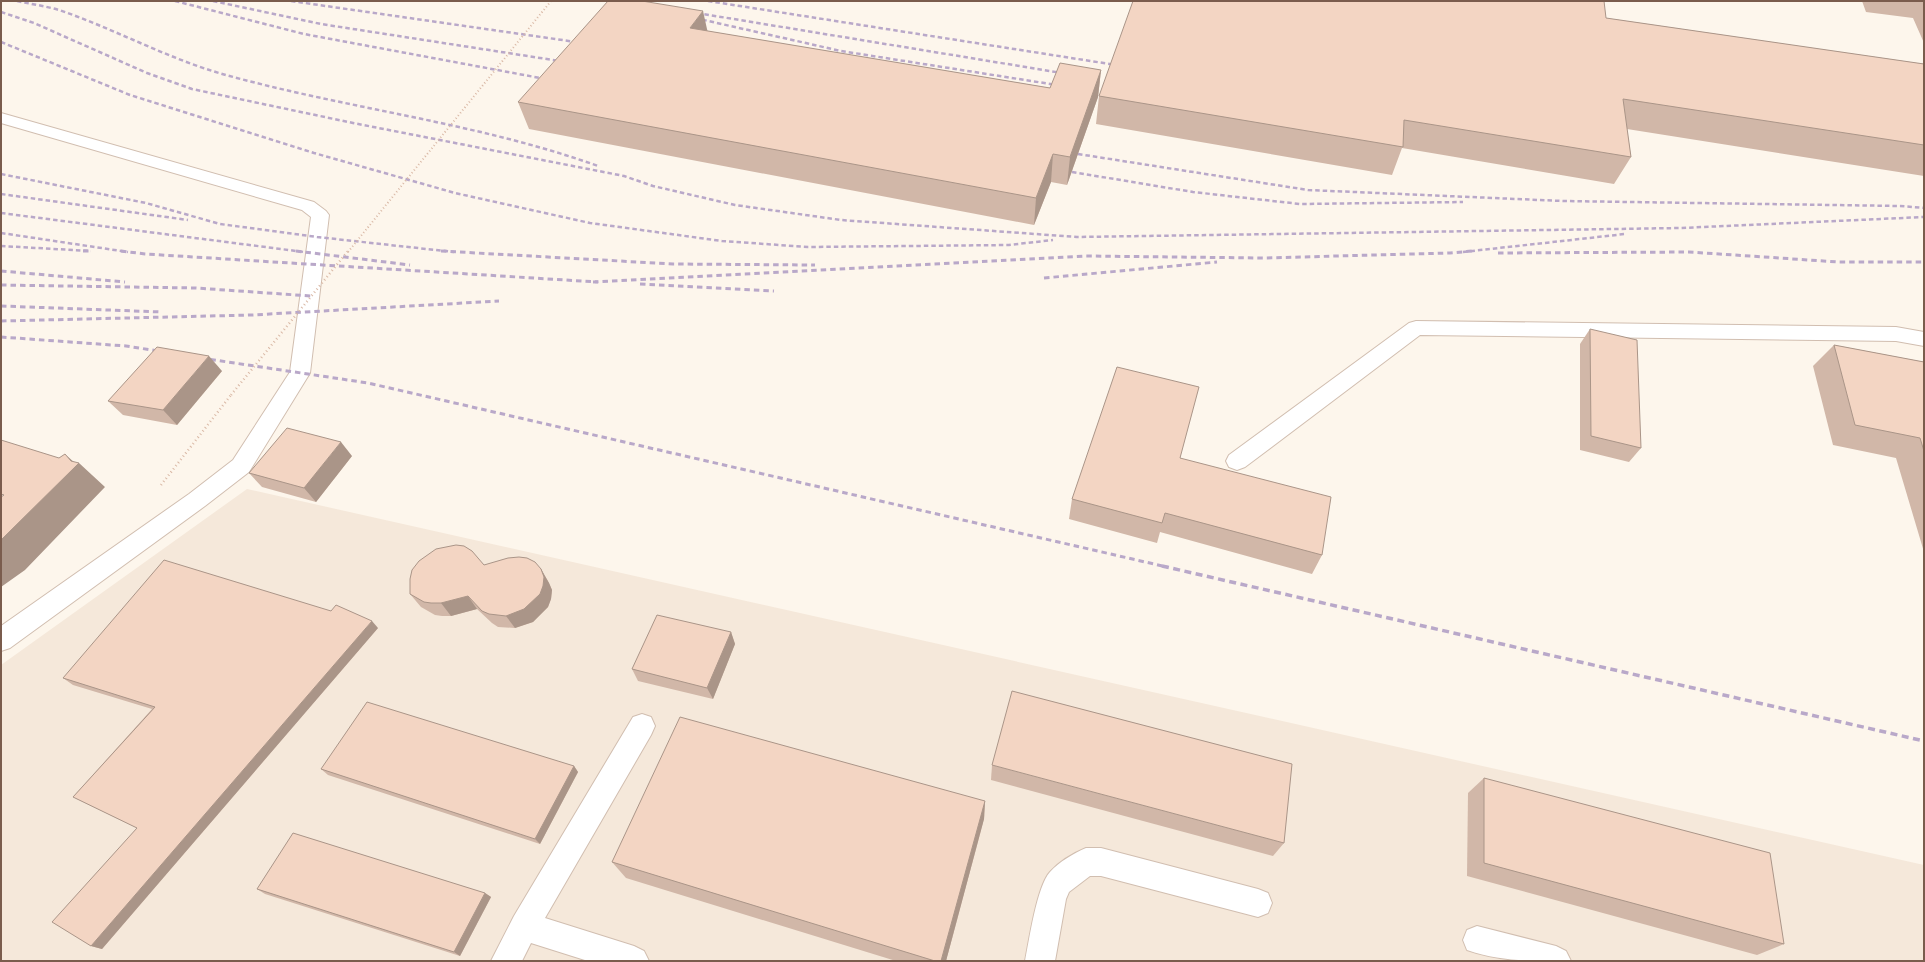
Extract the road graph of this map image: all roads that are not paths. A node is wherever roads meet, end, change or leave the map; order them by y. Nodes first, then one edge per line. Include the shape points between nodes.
1 (1, 118) edge
2 (1924, 339) edge
3 (1237, 461) dead end
4 (1, 640) edge
5 (642, 726) dead end
6 (1258, 903) dead end
7 (524, 926) junction
8 (1477, 940) dead end
9 (506, 961) edge
10 (634, 961) edge
11 (1040, 961) edge
12 (1556, 961) edge

1 - 4 street via 308,206 320,215 300,372 241,466
2 - 3 street via 1896,334 1416,328
5 - 7 street
6 - 11 street via 1101,862 1086,862 1060,882 1052,898
7 - 9 street
7 - 10 street
8 - 12 street

